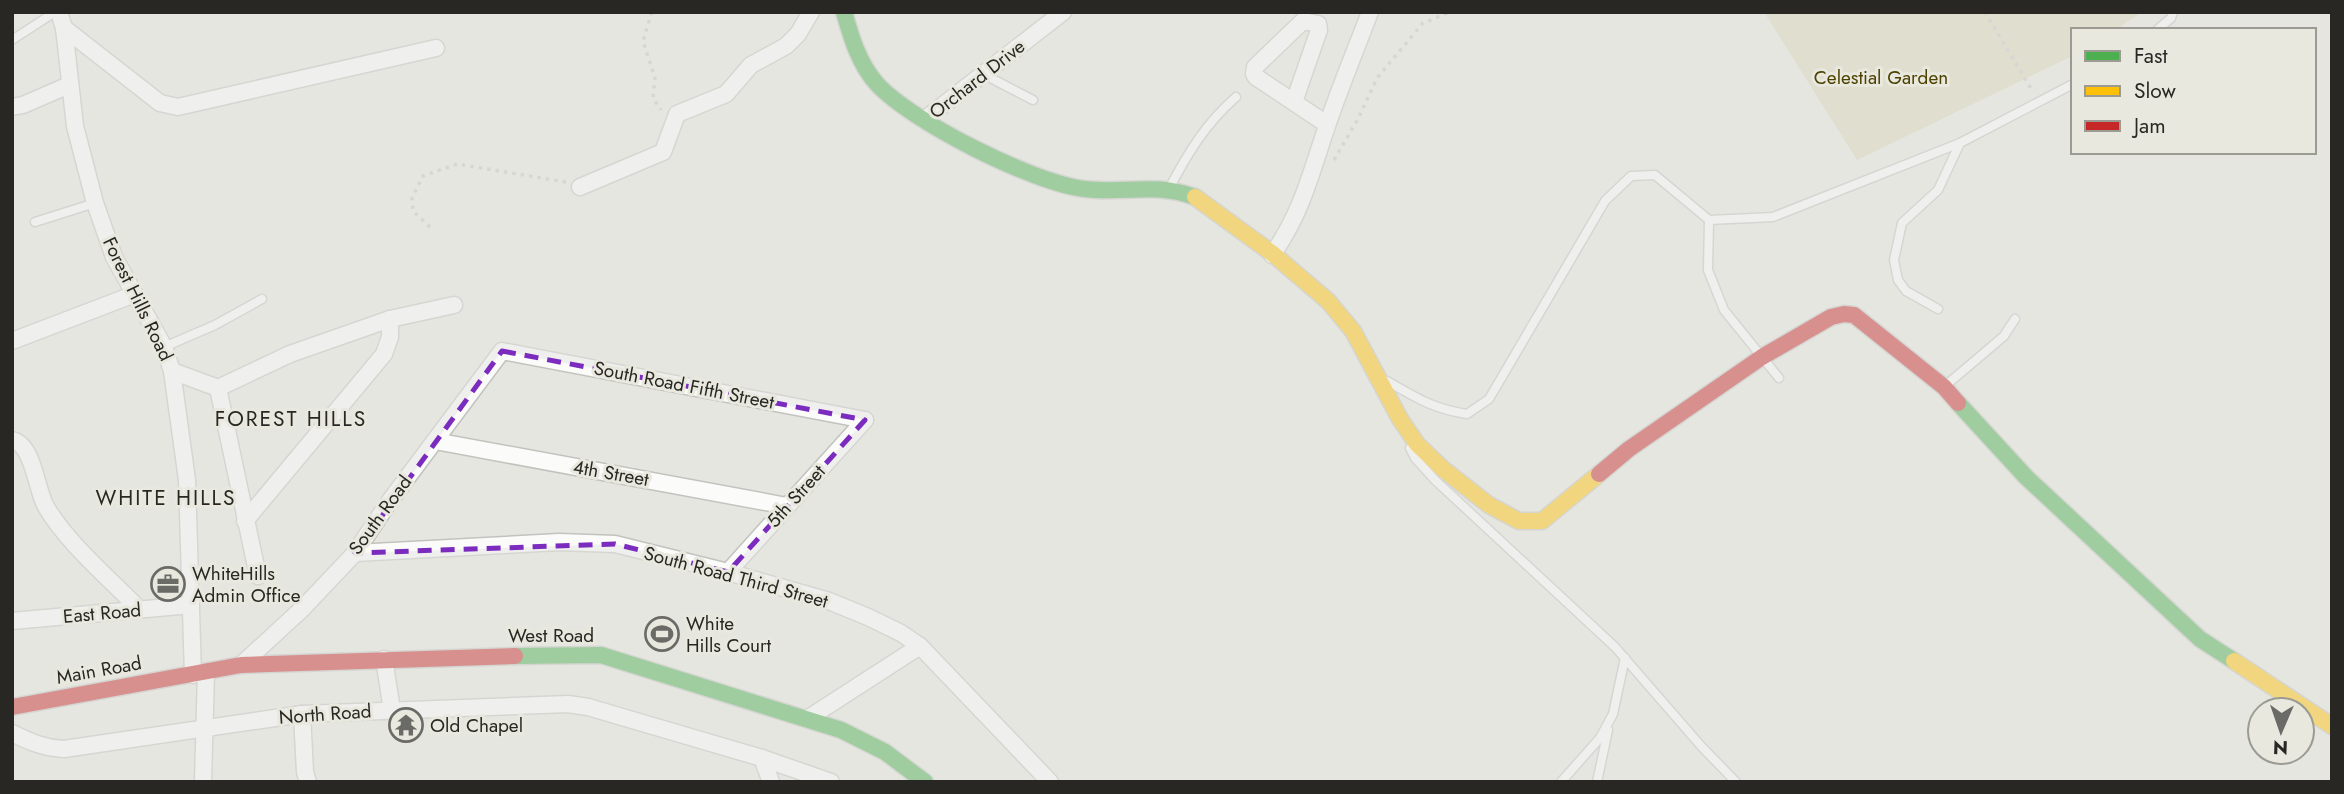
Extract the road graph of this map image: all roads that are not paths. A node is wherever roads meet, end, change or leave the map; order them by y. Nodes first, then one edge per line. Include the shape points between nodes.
1 (811, 12) edge
2 (844, 12) edge
3 (1063, 12) edge
4 (1370, 12) edge
5 (2173, 12) edge
6 (59, 17) edge
7 (2159, 28) edge
8 (12, 40) edge
9 (436, 48) dead end
10 (983, 74) junction
11 (69, 85) junction
12 (2071, 85) edge
13 (1236, 97) dead end
14 (1033, 100) dead end
15 (1294, 102) junction
16 (12, 107) edge
17 (924, 120) junction
18 (1327, 124) junction
19 (1959, 143) junction
20 (580, 187) road end
21 (1170, 189) junction
22 (95, 204) junction
23 (1709, 220) junction
24 (36, 222) dead end
25 (1272, 255) junction
26 (135, 294) junction
27 (262, 299) dead end
28 (454, 305) dead end
29 (1938, 309) dead end
30 (2015, 318) dead end
31 (390, 319) junction
32 (12, 341) edge
33 (164, 347) junction
34 (502, 351) joint
35 (1762, 357) junction
36 (172, 371) junction
37 (1376, 374) junction
38 (1779, 377) dead end
39 (1944, 387) junction
40 (219, 388) junction
41 (865, 420) joint
42 (1410, 435) junction
43 (435, 441) junction
44 (18, 443) edge
45 (787, 506) junction
46 (245, 521) junction
47 (355, 554) junction
48 (727, 572) junction
49 (258, 576) dead end
50 (191, 605) junction
51 (139, 610) junction
52 (12, 621) edge
53 (920, 646) junction
54 (1625, 658) junction
55 (384, 659) junction
56 (241, 665) junction
57 (199, 673) junction
58 (12, 707) edge
59 (392, 710) junction
60 (302, 714) junction
61 (1613, 714) junction
62 (807, 719) junction
63 (2332, 726) edge
64 (205, 728) junction
65 (12, 733) edge
66 (762, 758) junction
67 (203, 782) edge
68 (308, 782) edge
69 (771, 782) edge
70 (831, 782) edge
71 (925, 782) edge
72 (1051, 782) edge
73 (1561, 782) edge
74 (1597, 782) edge
75 (1736, 782) edge

1 - 20 street via 786,46 751,65 726,94 677,114 663,152
2 - 17 street via 861,60 878,86
3 - 10 street, Orchard Drive
4 - 18 street
5 - 7 lane
6 - 8 lane
6 - 9 street via 160,103 178,107
6 - 11 street, Forest Hills Road
10 - 14 lane
10 - 17 street, Orchard Drive
11 - 16 street
11 - 22 street, Forest Hills Road
12 - 19 lane
13 - 21 lane via 1215,115
15 - 15 street via 1254,70 1308,20 1318,24 1319,30
15 - 18 street
17 - 21 street via 1048,180 1083,189
18 - 25 street via 1298,211
19 - 23 lane via 1773,217
19 - 29 lane via 1938,190 1902,223 1894,260 1906,291
21 - 25 street via 1195,197
22 - 24 lane
22 - 26 street, Forest Hills Road via 114,257
23 - 35 lane via 1708,270 1724,310
23 - 37 lane via 1655,176 1630,176 1605,201 1489,399 1467,414 1427,404
25 - 37 street via 1343,319
26 - 32 street
26 - 33 street, Forest Hills Road
27 - 33 lane
28 - 31 street
30 - 39 lane via 2004,336
31 - 40 street via 290,354
31 - 46 street via 384,354
33 - 36 street, Forest Hills Road
34 - 41 street, South Road Fifth Street
34 - 43 street, South Road
35 - 38 lane
35 - 39 street via 1831,317 1854,315
35 - 42 street via 1629,449 1534,523 1518,521 1491,507 1446,472
36 - 40 street
36 - 50 street, Forest Hills Road via 187,480
37 - 42 street
39 - 63 street via 2026,477 2200,639
40 - 46 street
41 - 45 street, 5th Street
42 - 54 lane via 1415,458 1434,480
43 - 45 street, 4th Street
43 - 47 street, South Road
44 - 51 street via 58,525
45 - 48 street, 5th Street
46 - 49 street
47 - 48 street, South Road Third Street via 559,542 615,544
47 - 56 street, South Road
48 - 53 street, South Road Third Street via 829,601
50 - 51 street, East Road
50 - 57 street, Forest Hills Road
51 - 52 street, East Road
53 - 62 street
53 - 72 street, South Road Third Street
54 - 61 lane
54 - 75 lane
55 - 56 street, West Road
55 - 59 street
55 - 62 street, West Road via 601,655
56 - 57 street, West Road
57 - 58 street, Main Road
57 - 64 street, Forest Hills Road
59 - 60 street, North Road
59 - 66 street, North Road via 568,704
60 - 64 street, North Road
60 - 68 street
61 - 73 lane via 1600,738
61 - 74 lane
62 - 71 street, West Road via 876,745
64 - 65 street, North Road via 64,749 33,744
64 - 67 street, Forest Hills Road
66 - 69 street
66 - 70 street, North Road

